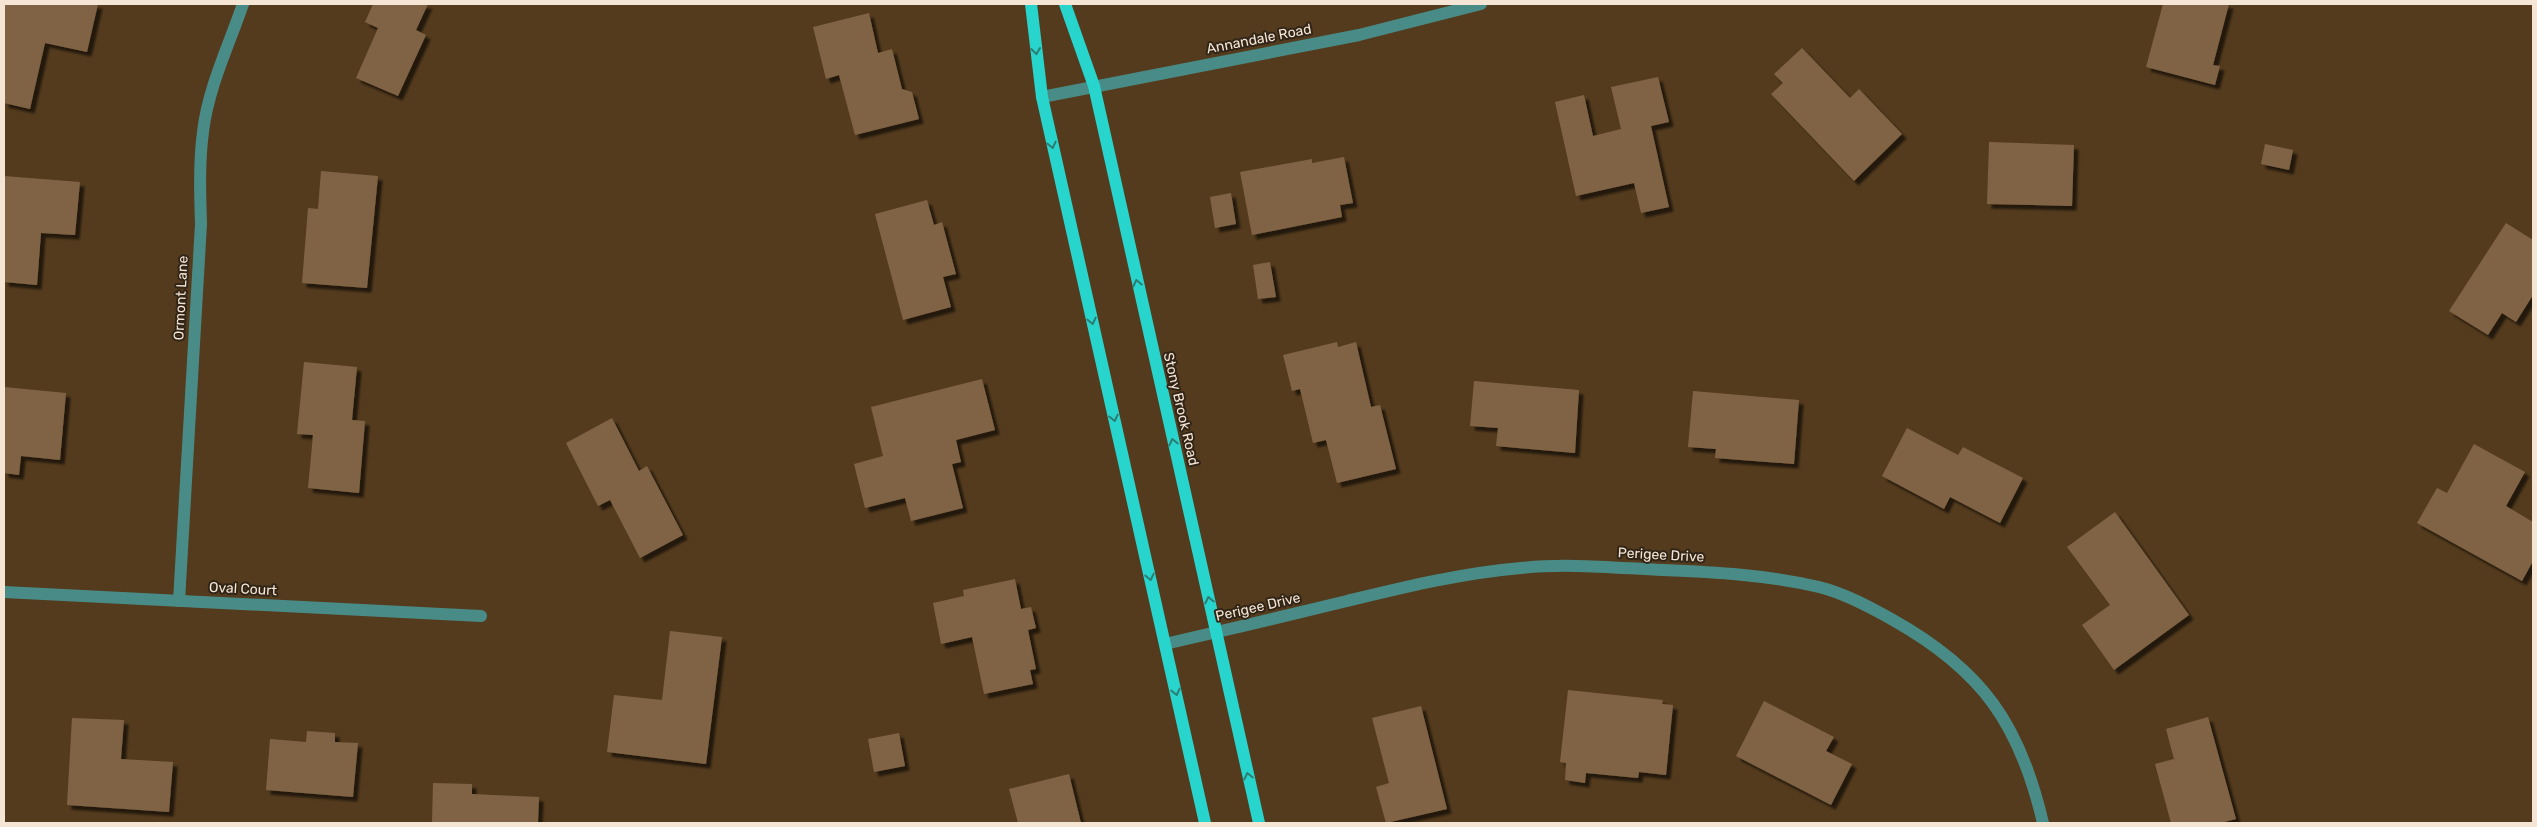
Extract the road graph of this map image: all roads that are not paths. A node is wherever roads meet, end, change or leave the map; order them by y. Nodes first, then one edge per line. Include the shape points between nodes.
1 (243, 4) edge
2 (1031, 4) edge
3 (1065, 4) edge
4 (1480, 4) edge
5 (1094, 86) junction
6 (1042, 97) junction
7 (4, 592) edge
8 (179, 601) junction
9 (481, 616) dead end
10 (1216, 632) junction
11 (1165, 644) junction
12 (1205, 823) edge
13 (1259, 823) edge
14 (2043, 823) edge

1 - 8 street, Ormont Lane via 203,130
2 -> 6 main road
3 - 5 main road, Stony Brook Road
4 - 5 street, Annandale Road via 1359,36
5 - 6 street, Annandale Road
10 -> 5 main road, Stony Brook Road
6 -> 11 main road
7 - 8 street, Oval Court
8 - 9 street, Oval Court
10 - 11 street, Perigee Drive
13 -> 10 main road, Stony Brook Road
10 - 14 street, Perigee Drive via 1411,586 1522,567 1592,566 1715,572 1820,587 1872,608 1928,640 1976,680 2008,724 2033,781
11 -> 12 main road

